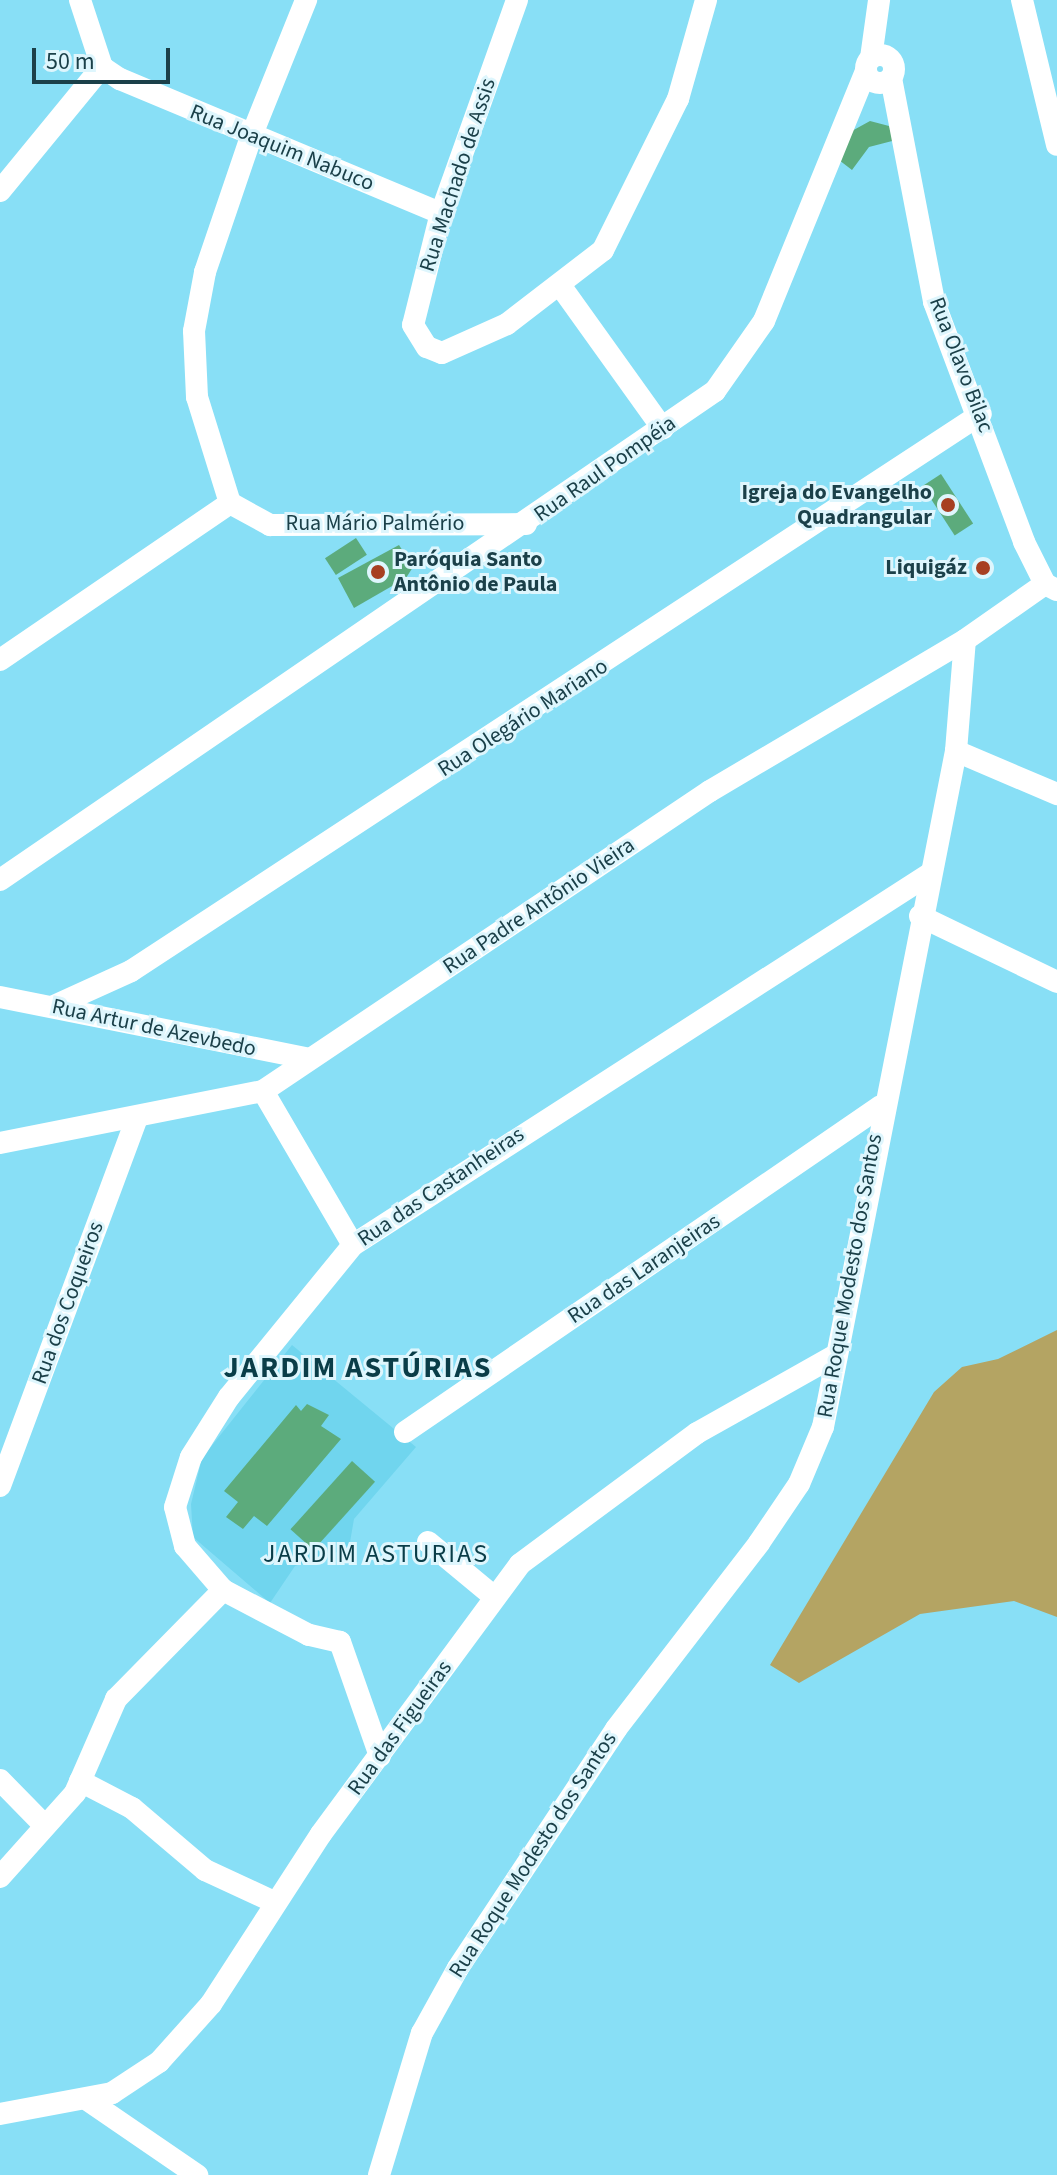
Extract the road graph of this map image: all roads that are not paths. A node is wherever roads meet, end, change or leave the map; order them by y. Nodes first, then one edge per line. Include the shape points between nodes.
1 (80, 0) edge
2 (306, 0) edge
3 (517, 0) edge
4 (706, 0) edge
5 (879, 0) edge
6 (1022, 0) edge
7 (869, 64) junction
8 (102, 67) junction
9 (251, 137) junction
10 (1057, 145) edge
11 (0, 191) edge
12 (441, 213) junction
13 (562, 288) junction
14 (981, 414) junction
15 (663, 429) junction
16 (230, 503) junction
17 (526, 524) junction
18 (1051, 587) edge
19 (965, 640) junction
20 (0, 660) edge
21 (956, 751) junction
22 (1057, 794) edge
23 (931, 873) junction
24 (0, 880) edge
25 (920, 916) junction
26 (1057, 982) edge
27 (0, 997) edge
28 (54, 1006) junction
29 (309, 1059) junction
30 (263, 1091) junction
31 (881, 1106) junction
32 (136, 1120) junction
33 (0, 1143) edge
34 (353, 1245) junction
35 (836, 1355) junction
36 (405, 1432) dead end
37 (0, 1486) edge
38 (428, 1542) dead end
39 (223, 1590) junction
40 (492, 1595) junction
41 (380, 1756) junction
42 (0, 1780) edge
43 (80, 1781) junction
44 (44, 1825) junction
45 (0, 1877) edge
46 (274, 1902) junction
47 (86, 2099) junction
48 (0, 2114) edge
49 (197, 2175) edge
50 (379, 2175) edge

1 - 8 street
2 - 9 street
3 - 12 street, Rua Machado de Assis
4 - 13 street, Rua Machado de Assis via 678,99 623,222
5 - 7 street
6 - 10 street
7 - 14 street, Rua Olavo Bilac via 879,83 891,78 934,302
7 - 15 street, Rua Raul Pompéia via 764,321 715,391
8 - 9 street, Rua Joaquim Nabuco
8 - 11 street
9 - 12 street, Rua Joaquim Nabuco
9 - 16 street via 205,272 194,331 197,397
12 - 13 street, Rua Machado de Assis via 413,325 427,347 459,351
13 - 15 street
14 - 18 street, Rua Olavo Bilac
14 - 28 street, Rua Olegário Mariano via 158,955
15 - 17 street, Rua Raul Pompéia
16 - 17 street, Rua Mário Palmério via 270,525
16 - 20 street
17 - 24 street, Rua Raul Pompéia
18 - 19 street, Rua Padre Antônio Vieira
19 - 21 street, Rua Roque Modesto dos Santos
19 - 29 street, Rua Padre Antônio Vieira via 710,791
21 - 22 street
21 - 23 street, Rua Roque Modesto dos Santos
23 - 25 street, Rua Roque Modesto dos Santos
23 - 34 street, Rua das Castanheiras
25 - 26 street
25 - 31 street, Rua Roque Modesto dos Santos
27 - 28 street, Rua Artur de Azevbedo
28 - 29 street, Rua Artur de Azevbedo
29 - 30 street, Rua Padre Antônio Vieira
30 - 32 street, Rua Padre Antônio Vieira
30 - 34 street
31 - 35 street, Rua Roque Modesto dos Santos
31 - 36 street, Rua das Laranjeiras
32 - 33 street, Rua Padre Antônio Vieira
32 - 37 street, Rua dos Coqueiros
34 - 39 street, Rua das Castanheiras via 229,1397 191,1457 176,1526
35 - 40 street, Rua das Figueiras via 697,1433 559,1530
35 - 50 street, Rua Roque Modesto dos Santos via 823,1427 799,1484 625,1716 458,1968 422,2033
38 - 40 street
39 - 41 street, Rua das Castanheiras via 309,1635 340,1642
39 - 43 street via 116,1699
40 - 41 street, Rua das Figueiras
41 - 46 street, Rua das Figueiras
42 - 44 street
43 - 44 street
43 - 46 street via 132,1808 205,1870
44 - 45 street
46 - 47 street, Rua das Figueiras via 211,2004 159,2062 112,2093
47 - 48 street, Rua das Figueiras
47 - 49 street

